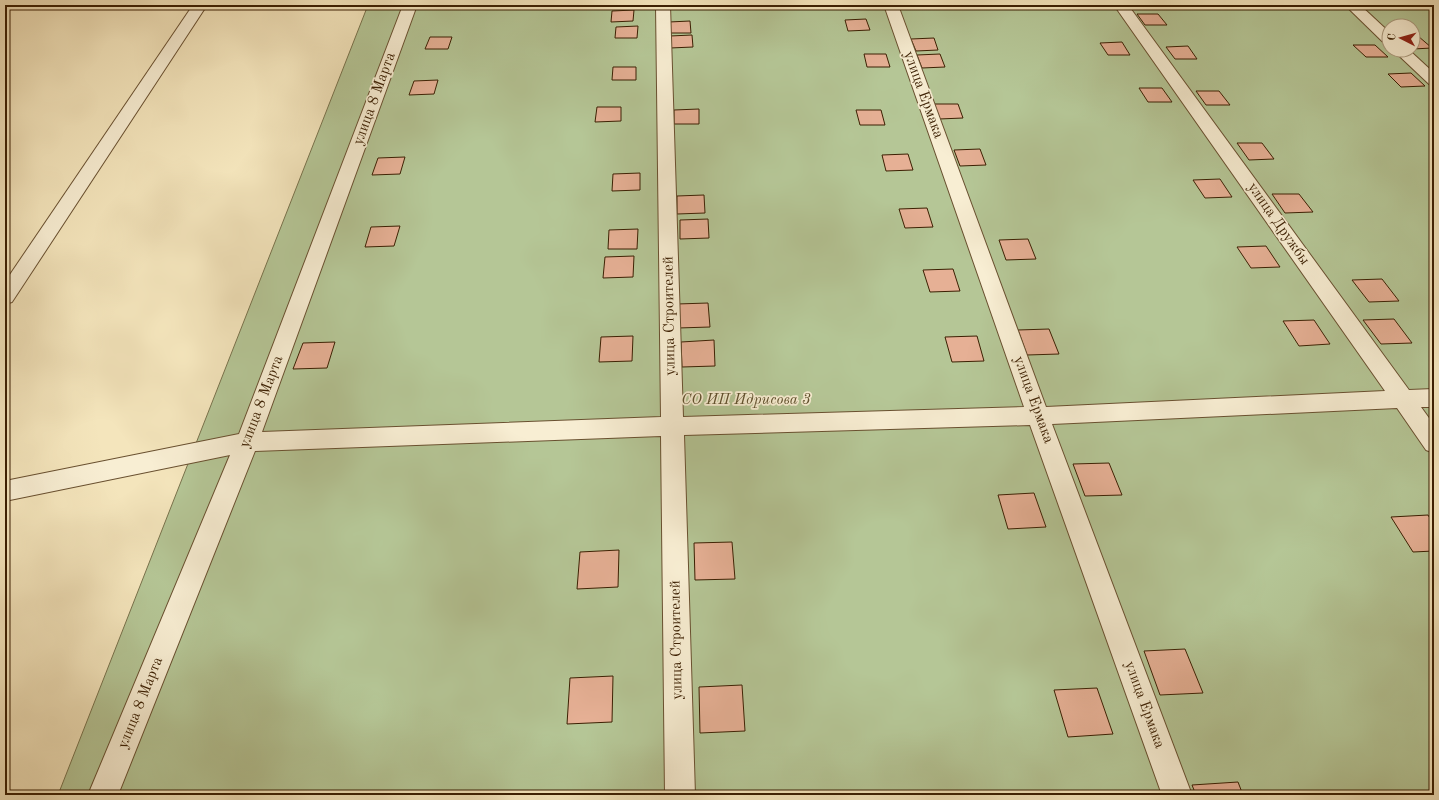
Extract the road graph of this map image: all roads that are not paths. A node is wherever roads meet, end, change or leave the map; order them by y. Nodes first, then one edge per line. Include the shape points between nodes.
1 (200, 5) edge
2 (410, 5) edge
3 (663, 5) edge
4 (891, 5) edge
5 (1121, 5) edge
6 (1352, 5) edge
7 (1381, 32) edge
8 (1409, 58) edge
9 (1434, 81) edge
10 (5, 297) edge
11 (1434, 398) edge
12 (1402, 399) junction
13 (1038, 416) junction
14 (673, 426) junction
15 (247, 442) junction
16 (1434, 443) edge
17 (5, 491) edge
18 (103, 795) edge
19 (680, 795) edge
20 (1177, 795) edge

1 - 10 street
2 - 15 street, улица 8 Марта
3 - 14 street, улица Строителей
4 - 13 street, улица Ермака
5 - 12 street, улица Дружбы
6 - 7 street
8 - 9 street
11 - 12 street
12 - 13 street
12 - 16 street, улица Дружбы
13 - 14 street
13 - 20 street, улица Ермака
14 - 15 street
14 - 19 street, улица Строителей
15 - 17 street
15 - 18 street, улица 8 Марта

